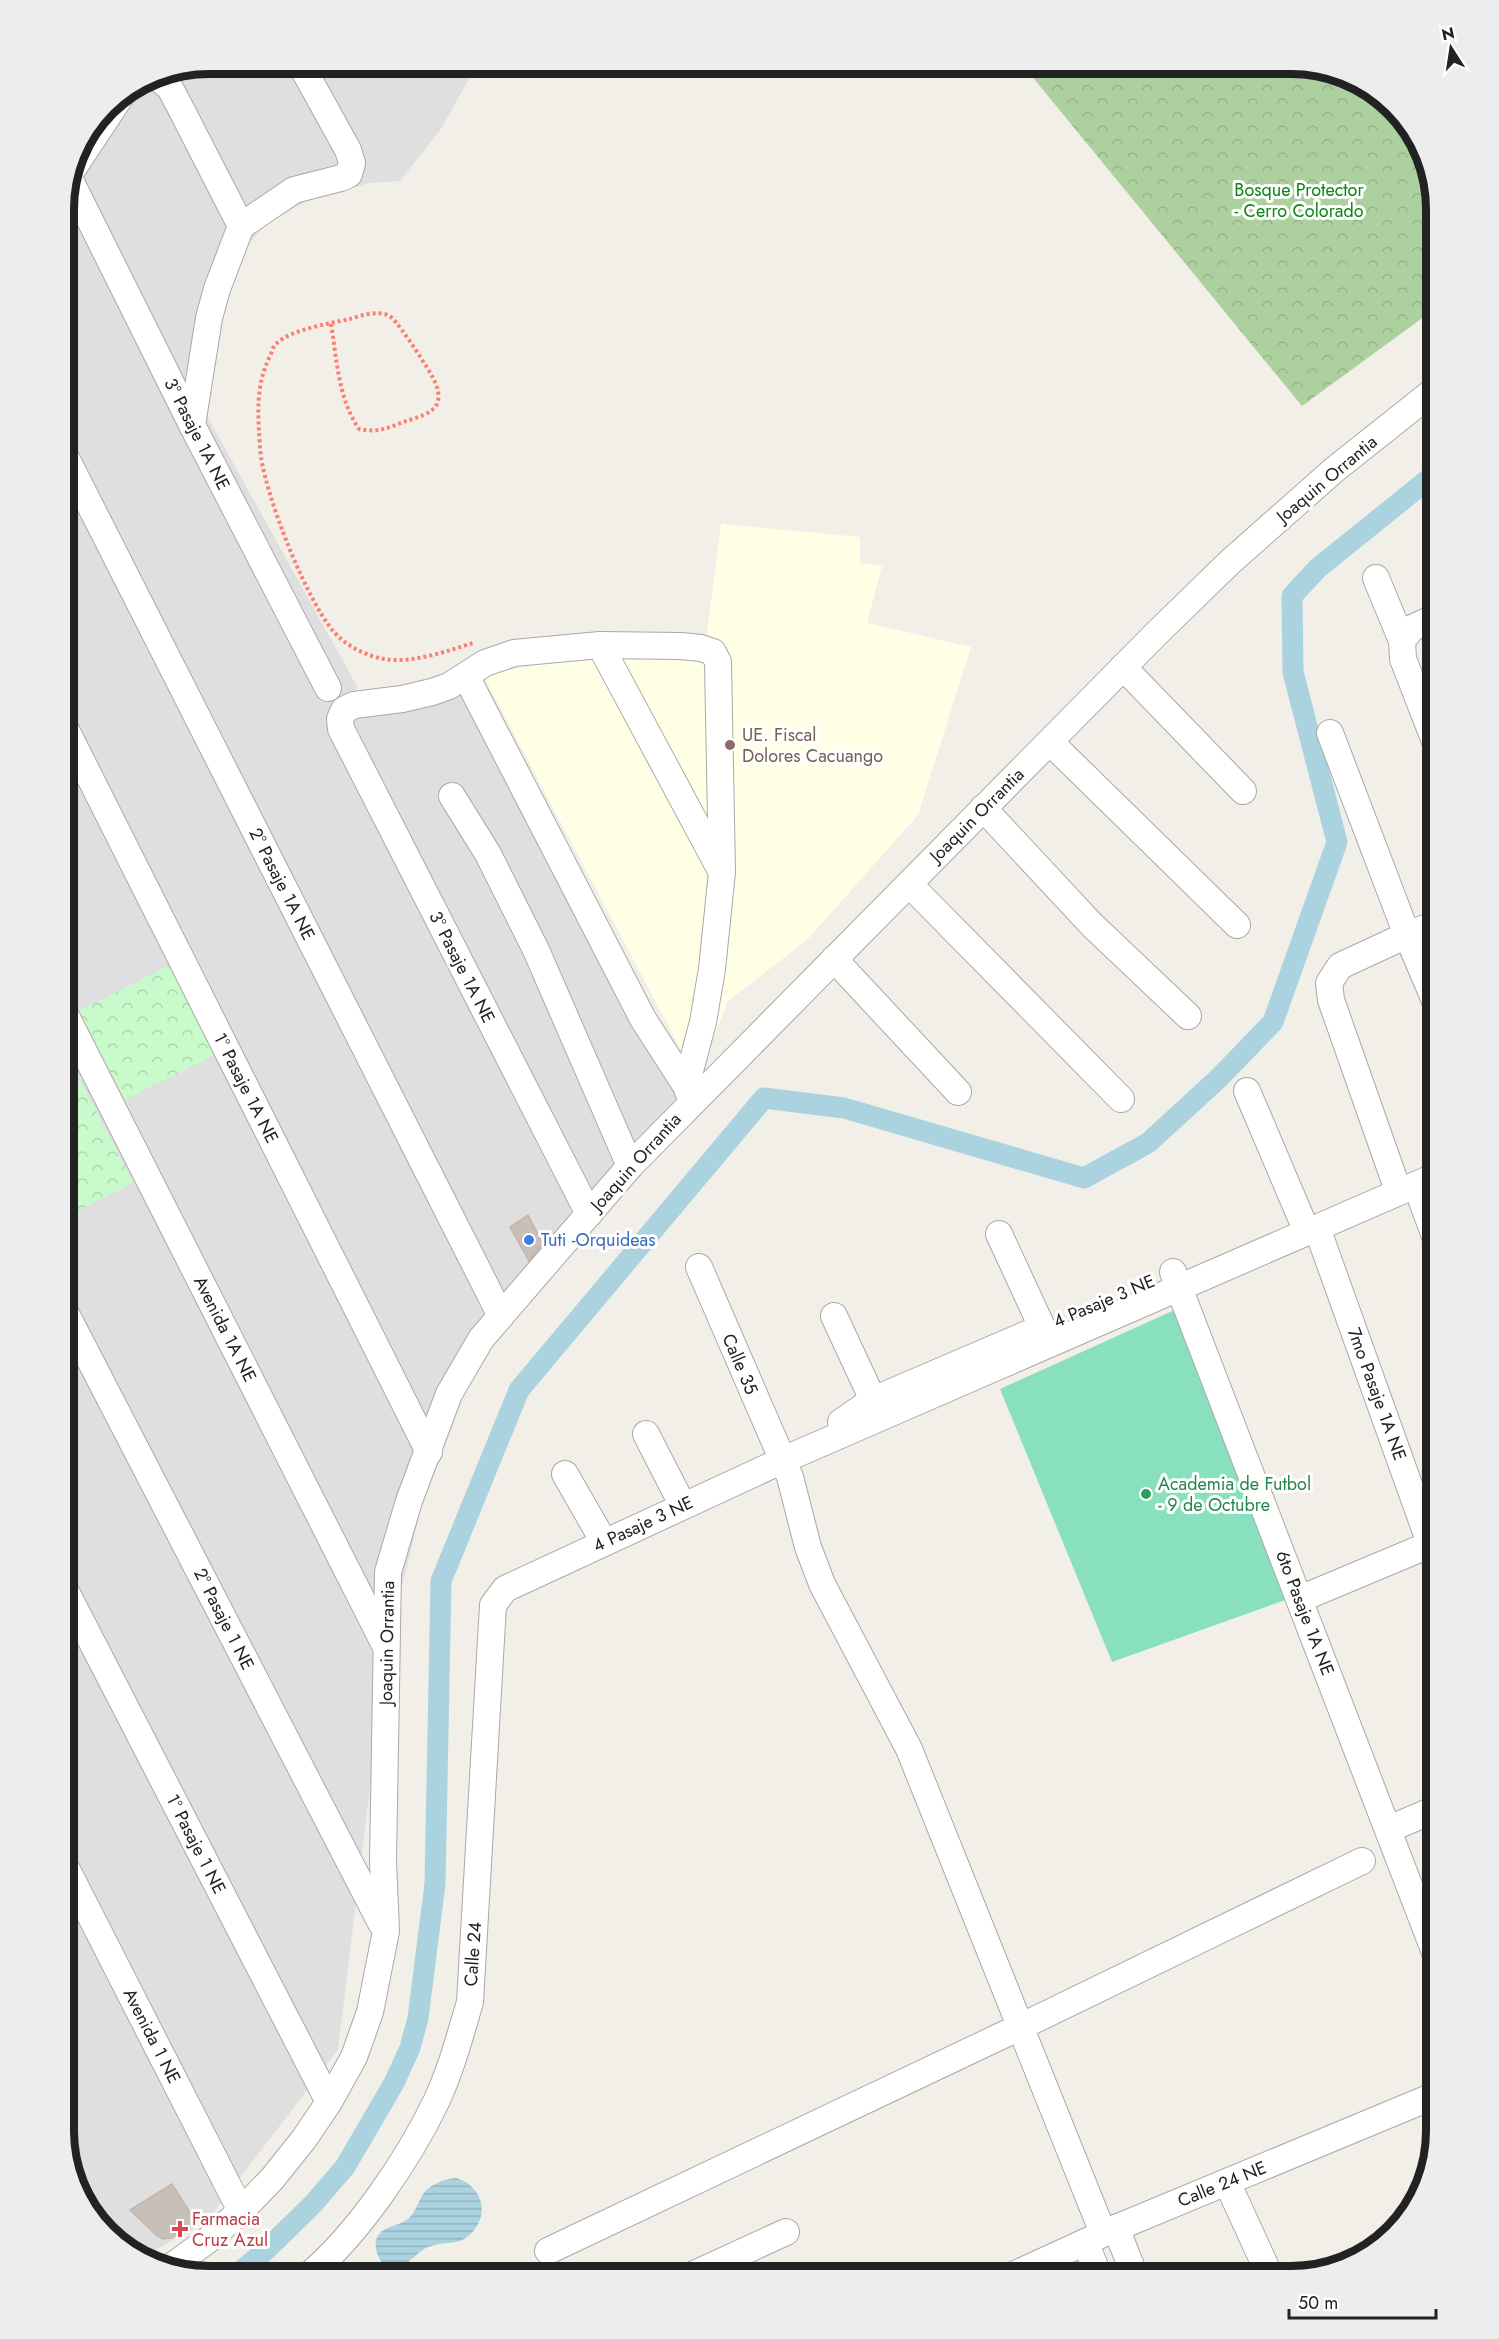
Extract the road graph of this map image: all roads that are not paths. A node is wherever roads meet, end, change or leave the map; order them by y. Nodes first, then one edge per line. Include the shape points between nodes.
1 (307, 74) edge
2 (163, 82) edge
3 (75, 190) edge
4 (240, 226) junction
5 (1426, 397) edge
6 (192, 425) junction
7 (74, 473) edge
8 (1376, 578) dead end
9 (1426, 622) edge
10 (1402, 641) junction
11 (600, 645) junction
12 (1123, 667) junction
13 (466, 676) junction
14 (328, 688) dead end
15 (1426, 718) edge
16 (1330, 734) dead end
17 (1050, 741) junction
18 (74, 745) edge
19 (1243, 791) dead end
20 (452, 796) dead end
21 (983, 808) junction
22 (722, 872) junction
23 (909, 884) junction
24 (1237, 925) dead end
25 (1426, 928) edge
26 (1407, 935) junction
27 (834, 959) junction
28 (1426, 980) edge
29 (1188, 1016) dead end
30 (74, 1031) edge
31 (1247, 1091) dead end
32 (958, 1092) dead end
33 (689, 1094) junction
34 (1121, 1099) dead end
35 (630, 1166) junction
36 (1426, 1170) edge
37 (1415, 1180) edge
38 (1426, 1211) edge
39 (589, 1214) junction
40 (1309, 1223) junction
41 (999, 1234) dead end
42 (699, 1267) dead end
43 (1176, 1279) junction
44 (501, 1316) junction
45 (834, 1316) dead end
46 (1042, 1327) junction
47 (73, 1328) edge
48 (873, 1401) junction
49 (646, 1434) dead end
50 (429, 1452) junction
51 (783, 1460) junction
52 (565, 1474) dead end
53 (683, 1506) junction
54 (1426, 1528) edge
55 (604, 1542) junction
56 (1426, 1552) edge
57 (505, 1589) joint
58 (1300, 1599) junction
59 (73, 1606) edge
60 (387, 1648) junction
61 (1426, 1813) edge
62 (1389, 1829) junction
63 (1362, 1861) dead end
64 (73, 1882) edge
65 (1426, 1927) edge
66 (386, 1931) junction
67 (1020, 2027) junction
68 (1426, 2099) edge
69 (329, 2102) junction
70 (1227, 2182) junction
71 (241, 2211) junction
72 (786, 2232) dead end
73 (1101, 2234) junction
74 (548, 2251) dead end
75 (178, 2262) edge
76 (319, 2265) edge
77 (713, 2265) edge
78 (1033, 2266) edge
79 (1099, 2266) edge
80 (1127, 2266) edge
81 (1265, 2266) edge

1 - 4 street via 348,150 352,163 349,174 294,190
2 - 4 street via 180,105
3 - 6 street, 3° Pasaje 1A NE
4 - 6 street via 209,318
5 - 12 street, Joaquin Orrantia via 1263,532
6 - 14 street, 3° Pasaje 1A NE
7 - 44 street, 2° Pasaje 1A NE
8 - 10 street
9 - 10 street via 1412,628
10 - 15 street via 1403,659
11 - 13 street via 514,653 485,663
11 - 22 street
11 - 22 street via 701,648 713,652 718,662
12 - 17 street, Joaquin Orrantia
12 - 19 street
13 - 33 street via 643,1019
13 - 39 street, 3° Pasaje 1A NE via 432,692 354,705 344,710 341,729
16 - 26 street
17 - 21 street, Joaquin Orrantia
17 - 24 street
18 - 50 street, 1° Pasaje 1A NE
20 - 35 street via 488,854 536,950
21 - 23 street, Joaquin Orrantia
21 - 29 street via 1092,925
22 - 33 street via 712,969
23 - 27 street, Joaquin Orrantia
23 - 34 street
25 - 26 street
26 - 28 street
26 - 37 street via 1340,966 1329,982 1331,1000
27 - 32 street
27 - 33 street, Joaquin Orrantia
30 - 60 street, Avenida 1A NE
31 - 40 street, 7mo Pasaje 1A NE
33 - 35 street, Joaquin Orrantia
35 - 39 street, Joaquin Orrantia
36 - 37 street, 4 Pasaje 3 NE
37 - 38 street
37 - 40 street, 4 Pasaje 3 NE
39 - 44 street, Joaquin Orrantia
40 - 43 street, 4 Pasaje 3 NE
40 - 54 street, 7mo Pasaje 1A NE
41 - 46 street
42 - 51 street, Calle 35
43 - 46 street, 4 Pasaje 3 NE
43 - 51 street, 4 Pasaje 3 NE
43 - 58 street, 6to Pasaje 1A NE
44 - 50 street, Joaquin Orrantia via 481,1339 449,1394
45 - 48 street
46 - 48 street, 4 Pasaje 3 NE
47 - 66 street, 2° Pasaje 1 NE
48 - 51 street, 4 Pasaje 3 NE
49 - 53 street
50 - 60 street, Joaquin Orrantia via 409,1501 388,1572
51 - 53 street, 4 Pasaje 3 NE
51 - 67 street, Calle 35 via 822,1584 909,1749
52 - 55 street
53 - 55 street, 4 Pasaje 3 NE
55 - 57 street, 4 Pasaje 3 NE
56 - 58 street
57 - 76 street, Calle 24 via 493,1605 470,2002 436,2102 410,2148 380,2195
58 - 62 street, 6to Pasaje 1A NE
59 - 69 street, 1° Pasaje 1 NE
60 - 66 street, Joaquin Orrantia via 382,1862
61 - 62 street
62 - 65 street, 6to Pasaje 1A NE
63 - 67 street
64 - 71 street, Avenida 1 NE
66 - 69 street, Joaquin Orrantia via 370,2013 354,2057
67 - 73 street, Calle 35
67 - 74 street
68 - 70 street, Calle 24 NE
69 - 71 street, Joaquin Orrantia via 272,2179
70 - 73 street, Calle 24 NE
70 - 81 street
71 - 75 street, Joaquin Orrantia
72 - 77 street
73 - 78 street, Calle 24 NE
73 - 79 street
73 - 80 street

